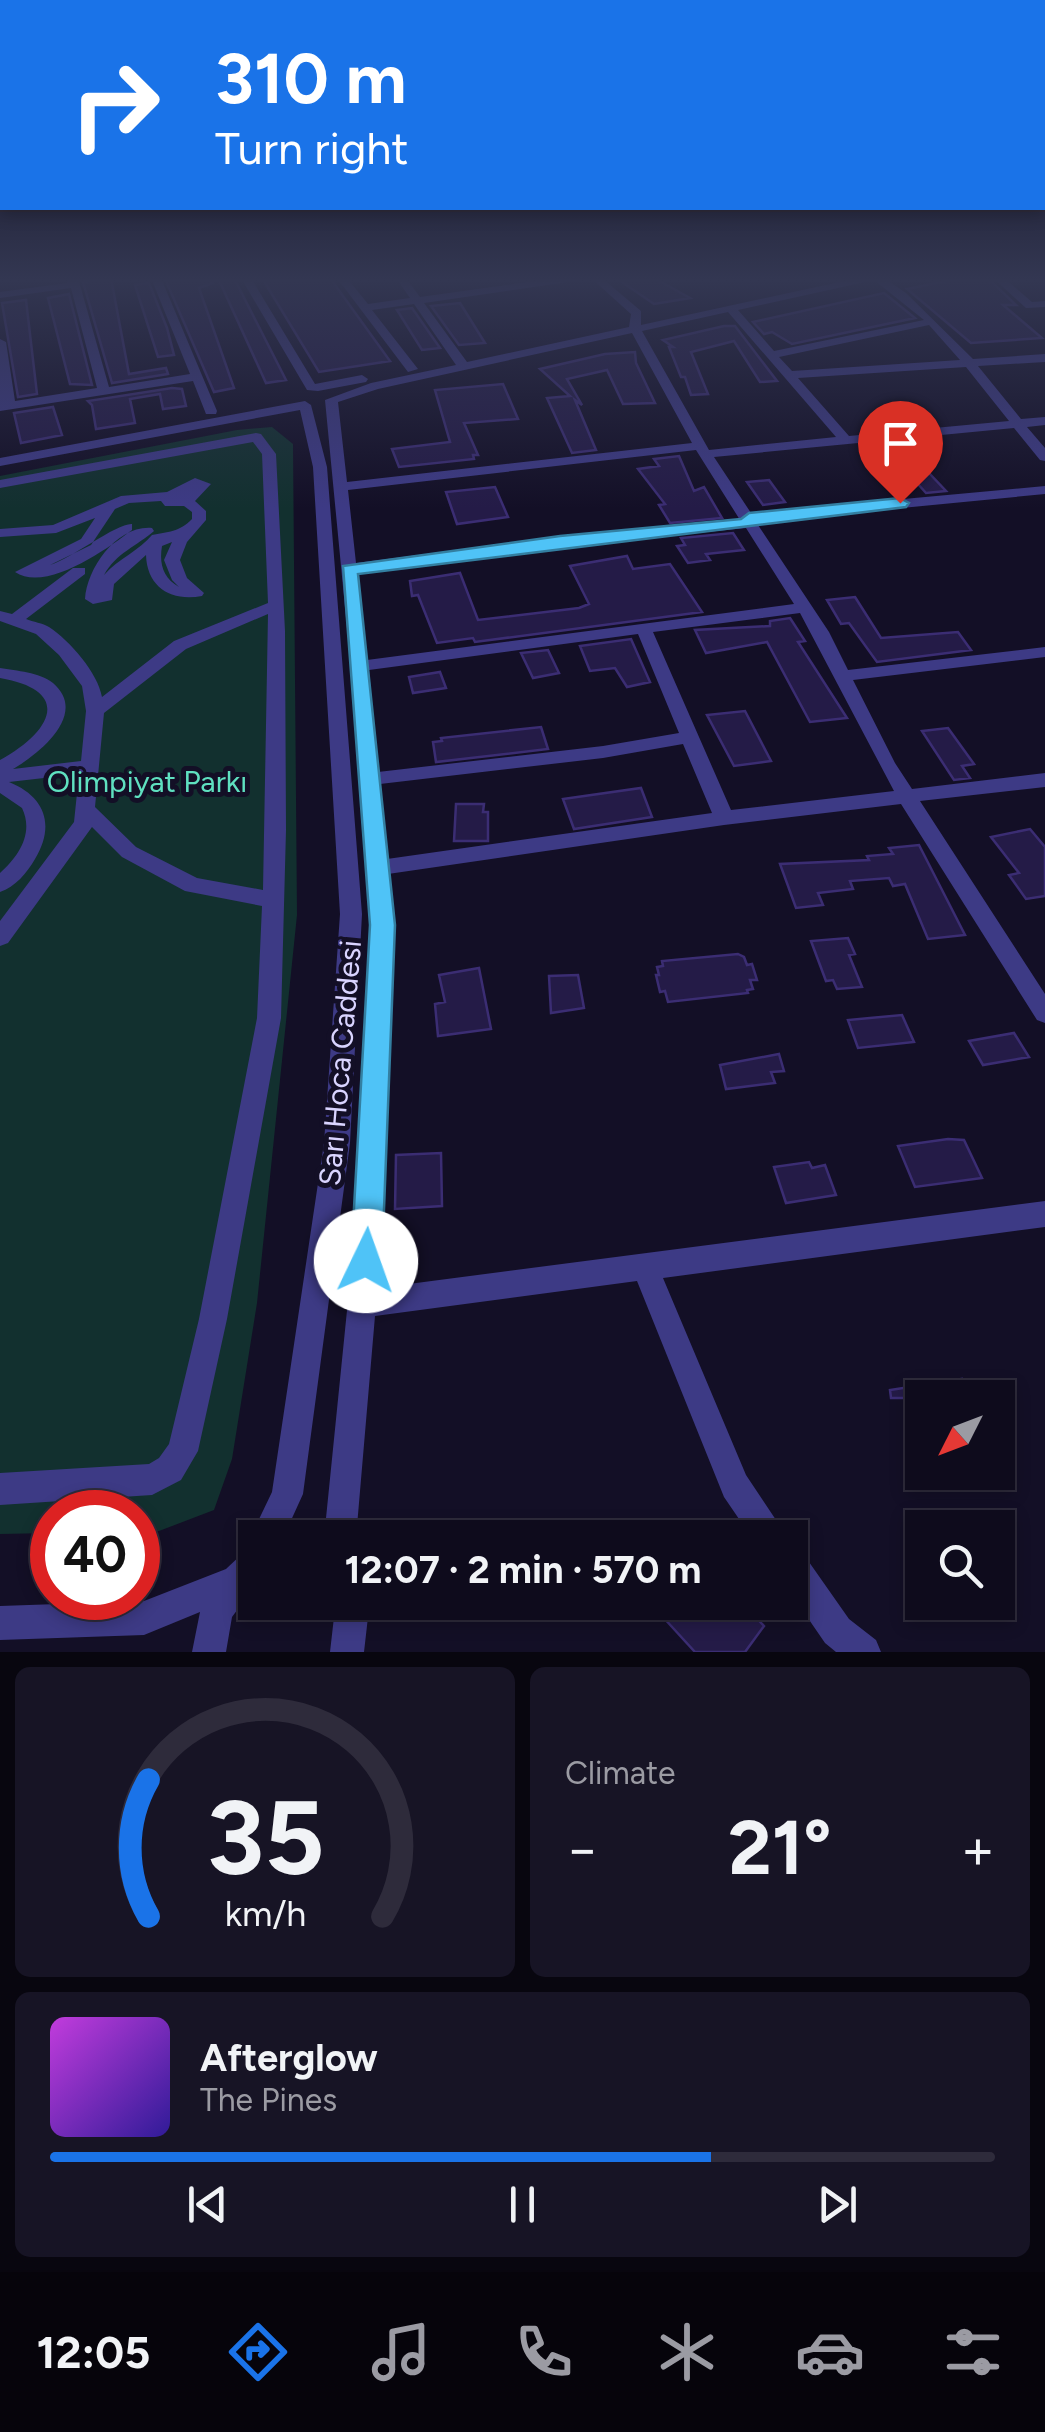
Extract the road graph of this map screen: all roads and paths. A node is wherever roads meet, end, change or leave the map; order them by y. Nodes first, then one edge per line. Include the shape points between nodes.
1 (1, 355) edge
2 (94, 355) edge
3 (188, 355) edge
4 (290, 355) edge
5 (401, 355) edge
6 (456, 355) edge
7 (511, 355) edge
8 (649, 355) edge
9 (772, 355) edge
10 (960, 355) edge
11 (502, 357) junction
12 (1045, 358) edge
13 (461, 363) junction
14 (967, 363) junction
15 (412, 369) junction
16 (789, 375) junction
17 (197, 377) junction
18 (104, 391) junction
19 (312, 394) junction
20 (4, 406) edge
21 (211, 412) junction
22 (1045, 420) edge
23 (1016, 423) junction
24 (844, 438) junction
25 (702, 450) junction
26 (0, 453) edge
27 (1045, 457) edge
28 (0, 462) edge
29 (0, 484) edge
30 (340, 487) junction
31 (1045, 490) edge
32 (174, 500) junction
33 (108, 509) junction
34 (751, 520) junction
35 (126, 522) junction
36 (96, 529) junction
37 (189, 532) junction
38 (0, 535) edge
39 (155, 535) junction
40 (349, 570) junction
41 (79, 571) junction
42 (30, 573) junction
43 (276, 605) junction
44 (805, 606) junction
45 (8, 618) edge
46 (642, 626) junction
47 (1045, 652) edge
48 (360, 666) junction
49 (0, 672) edge
50 (842, 676) junction
51 (96, 711) junction
52 (689, 736) junction
53 (90, 766) junction
54 (0, 768) edge
55 (0, 778) edge
56 (370, 779) junction
57 (1045, 780) edge
58 (0, 786) edge
59 (907, 796) junction
60 (85, 809) junction
61 (724, 818) junction
62 (378, 868) junction
63 (0, 884) edge
64 (274, 900) junction
65 (0, 938) edge
66 (1045, 1013) edge
67 (1045, 1214) edge
68 (645, 1267) junction
69 (362, 1304) junction
70 (0, 1489) edge
71 (274, 1520) edge
72 (342, 1520) edge
73 (759, 1520) edge
74 (238, 1570) edge
75 (238, 1581) edge
76 (808, 1589) edge
77 (348, 1620) edge
78 (0, 1623) edge
79 (350, 1649) edge
80 (209, 1652) edge
81 (864, 1652) edge

1 - 20 street
2 - 18 street
3 - 17 street
4 - 19 street
5 - 15 street
6 - 13 street
7 - 11 street
8 - 25 street
9 - 16 street
10 - 14 street
11 - 13 street
11 - 19 street
12 - 14 street
13 - 15 street
14 - 16 street
14 - 23 street
15 - 19 street
16 - 24 street
17 - 18 street
17 - 21 street
18 - 20 street
19 - 21 street
19 - 28 street
19 - 30 street, Sarı Hoca Caddesi
19 - 71 street, Sarı Hoca Caddesi via 351,914 337,1143 287,1494
21 - 26 street
22 - 23 street
23 - 24 street
23 - 27 street
24 - 25 street
25 - 30 street
25 - 34 street
29 - 43 street via 256,438 269,454
30 - 40 street, Sarı Hoca Caddesi
31 - 34 street
32 - 33 street via 140,496
32 - 35 street via 143,504
32 - 37 street via 199,511
32 - 39 street via 182,515
33 - 36 street
33 - 38 street via 56,530
34 - 40 street
34 - 44 street
35 - 36 street
35 - 39 street
35 - 42 street via 84,558
36 - 38 street via 57,538
36 - 42 street via 74,550 23,572
37 - 39 street
37 - 39 street via 172,560 193,594 156,576 150,558
39 - 41 street via 112,552 92,595
40 - 48 street, Sarı Hoca Caddesi
41 - 42 street
41 - 45 street
43 - 51 street via 180,645
43 - 64 street
44 - 46 street
44 - 50 street
45 - 51 street via 42,630 66,651 91,685
46 - 48 street
46 - 52 street
47 - 50 street
48 - 56 street, Sarı Hoca Caddesi
49 - 54 street via 38,680 59,704 47,737
50 - 59 street
51 - 53 street
52 - 56 street
52 - 61 street
53 - 55 street
53 - 60 street
56 - 62 street, Sarı Hoca Caddesi
57 - 59 street
58 - 63 street via 29,801 38,818 27,859
59 - 61 street
59 - 66 street
60 - 64 street via 129,852 192,885
60 - 65 street via 84,823
61 - 62 street
62 - 69 street, Sarı Hoca Caddesi via 382,925
64 - 70 street via 270,1018 183,1450 152,1480
67 - 68 street
68 - 69 street
68 - 73 street via 735,1486
69 - 72 street, Sarı Hoca Caddesi
74 - 78 street via 144,1618
75 - 80 street, Sarı Hoca Caddesi via 218,1606
76 - 81 street via 838,1631
77 - 79 street

